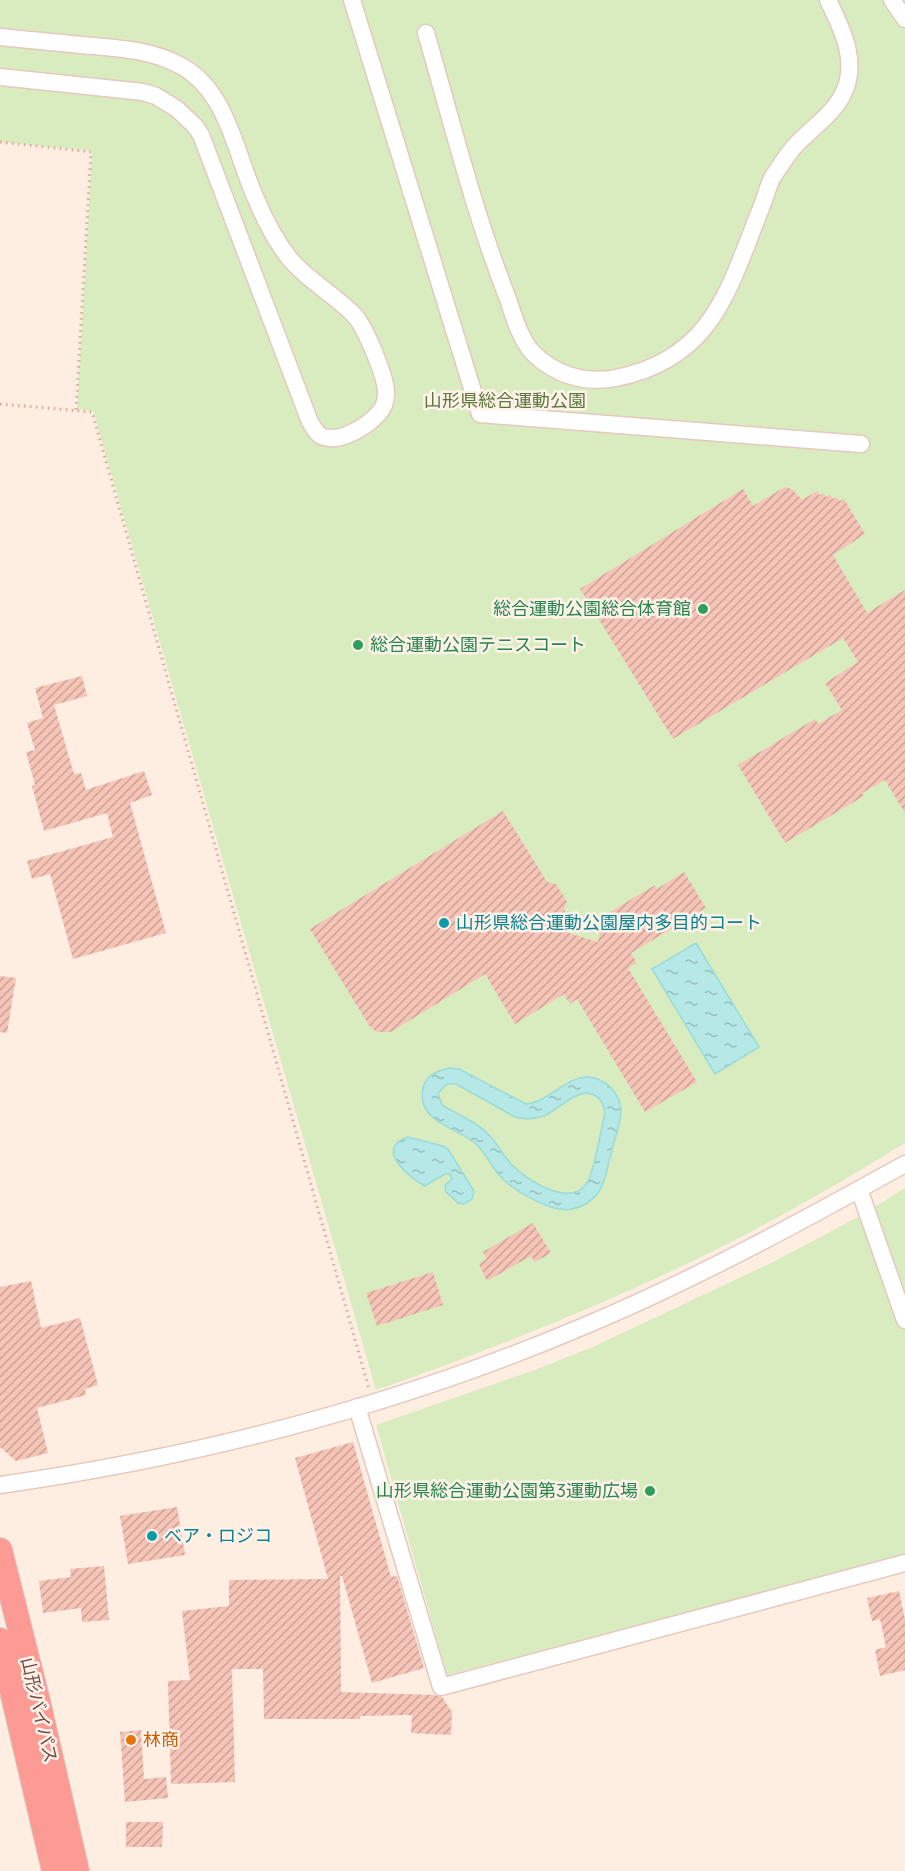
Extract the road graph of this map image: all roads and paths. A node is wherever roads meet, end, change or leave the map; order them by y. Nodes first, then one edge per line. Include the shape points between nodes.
1 (352, 0) edge
2 (828, 0) edge
3 (892, 0) edge
4 (905, 19) edge
5 (426, 33) dead end
6 (0, 37) edge
7 (0, 77) edge
8 (0, 142) edge
9 (0, 404) edge
10 (76, 411) junction
11 (861, 444) dead end
12 (905, 1164) edge
13 (859, 1190) junction
14 (905, 1320) edge
15 (365, 1405) junction
16 (0, 1485) edge
17 (0, 1550) edge
18 (905, 1563) edge
19 (0, 1640) edge
20 (54, 1871) edge
21 (77, 1871) edge

1 - 11 street via 480,414
2 - 5 street via 847,45 849,74 840,101 794,148 772,179 721,306 705,329 662,364 609,379 581,380 553,370 531,351 489,253
3 - 4 street
6 - 7 street via 150,53 184,67 201,82 218,103 255,198 280,246 307,277 353,314 364,330 386,385 387,397 377,415 336,438 315,431 207,149 187,118 168,103 143,92
8 - 10 path via 91,152
9 - 10 path
10 - 15 path via 92,412
12 - 13 street
13 - 14 street
13 - 15 street via 706,1271 588,1325
15 - 16 street via 238,1441 88,1473
15 - 18 street via 441,1687
17 - 21 highway, 山形バイパス
19 - 20 highway, 山形バイパス

